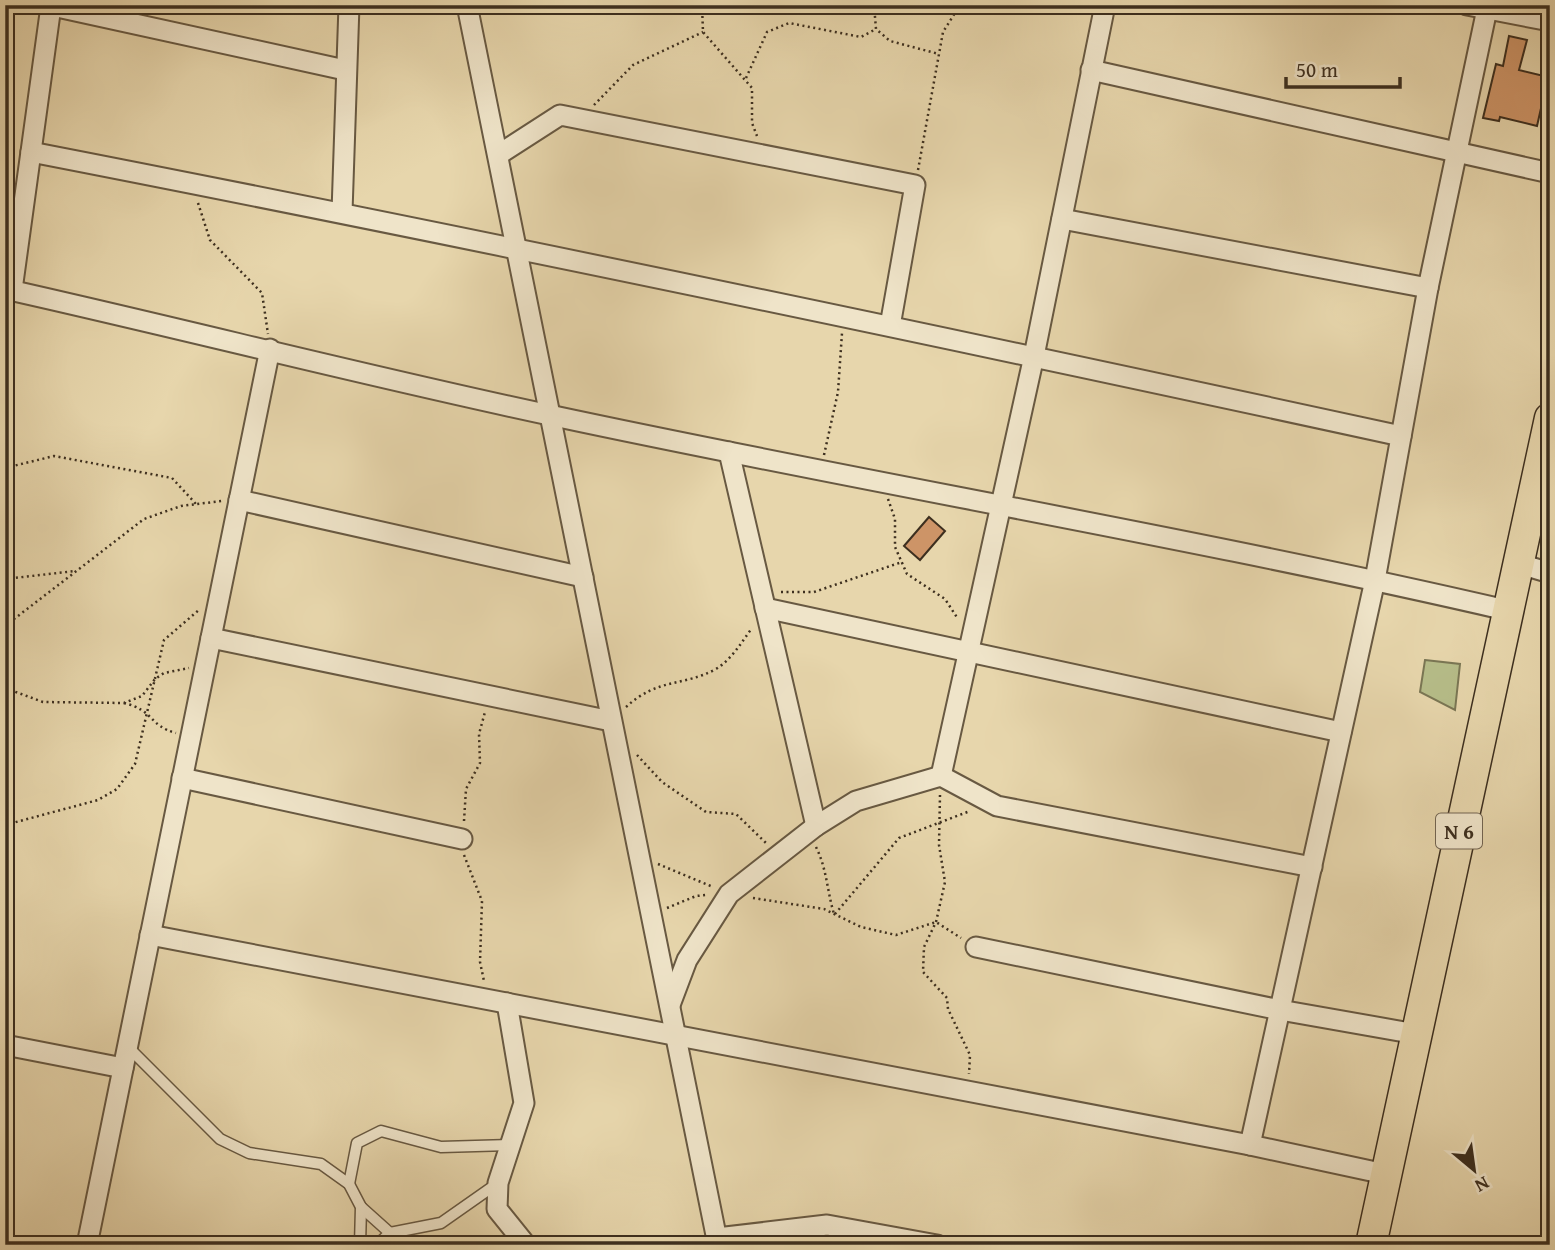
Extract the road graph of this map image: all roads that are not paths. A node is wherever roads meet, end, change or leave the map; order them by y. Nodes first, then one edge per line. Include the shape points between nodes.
1 (349, 5) edge
2 (467, 5) edge
3 (1105, 5) edge
4 (1467, 5) edge
5 (49, 6) edge
6 (1487, 9) junction
7 (1550, 22) edge
8 (345, 70) junction
9 (1091, 70) junction
10 (31, 152) junction
11 (1459, 153) junction
12 (498, 155) junction
13 (1550, 173) edge
14 (342, 212) junction
15 (1062, 219) junction
16 (517, 250) junction
17 (1428, 288) junction
18 (9, 289) edge
19 (890, 326) junction
20 (270, 349) junction
21 (1034, 356) junction
22 (551, 416) junction
23 (1550, 418) edge
24 (1401, 436) junction
25 (729, 452) junction
26 (239, 500) junction
27 (999, 508) junction
28 (1532, 568) edge
29 (583, 577) junction
30 (1375, 580) junction
31 (763, 600) junction
32 (1506, 610) junction
33 (211, 638) junction
34 (970, 646) junction
35 (612, 725) junction
36 (1341, 732) junction
37 (941, 776) junction
38 (182, 778) junction
39 (812, 829) junction
40 (462, 839) road end
41 (1312, 867) junction
42 (150, 935) junction
43 (976, 947) road end
44 (507, 1003) junction
45 (670, 1006) junction
46 (1280, 1010) junction
47 (1416, 1034) junction
48 (676, 1035) junction
49 (6, 1046) edge
50 (127, 1046) junction
51 (123, 1068) junction
52 (510, 1145) junction
53 (1251, 1145) junction
54 (1385, 1174) junction
55 (498, 1183) junction
56 (349, 1184) junction
57 (360, 1207) junction
58 (390, 1233) junction
59 (871, 1239) edge
60 (717, 1241) edge
61 (86, 1245) edge
62 (360, 1245) edge
63 (377, 1245) edge
64 (526, 1245) edge
65 (937, 1245) edge
66 (1371, 1245) edge

1 - 8 street
2 - 12 street
3 - 9 street
4 - 6 street
5 - 8 street
5 - 10 street
6 - 7 street
6 - 11 street
8 - 14 street
9 - 11 street
9 - 15 street
10 - 14 street
10 - 18 street
11 - 13 street
11 - 17 street
12 - 16 street
12 - 19 street via 560,115 915,185
14 - 16 street
15 - 17 street
15 - 21 street
16 - 19 street
16 - 22 street
17 - 24 street
18 - 20 street
19 - 21 street
20 - 22 street
20 - 26 street
21 - 24 street
21 - 27 street
22 - 25 street
22 - 29 street
23 - 28 main road, N 6
24 - 30 street
25 - 27 street
25 - 31 street
26 - 29 street
26 - 33 street
27 - 30 street
27 - 34 street
28 - 32 main road, N 6
29 - 35 street
30 - 32 street
30 - 36 street
31 - 34 street
31 - 39 street
32 - 47 main road, N 6
33 - 35 street
33 - 38 street
34 - 36 street
34 - 37 street
35 - 45 street
36 - 41 street
37 - 39 street via 856,801
37 - 41 street via 997,806
38 - 40 street
38 - 42 street
39 - 45 street via 729,894 687,960
41 - 46 street
42 - 44 street
42 - 50 street
43 - 46 street
44 - 48 street
44 - 52 street via 524,1103
45 - 48 street
46 - 47 street
46 - 53 street
47 - 54 main road, N 6
48 - 53 street
48 - 60 street
49 - 51 street
50 - 51 street
50 - 56 lane via 220,1139 249,1153 321,1164
51 - 61 street
52 - 55 street
52 - 56 lane via 441,1147 381,1131 357,1143
53 - 54 street
54 - 66 main road, N 6
55 - 58 lane via 441,1223
55 - 64 street via 497,1209
56 - 57 lane
57 - 58 lane
57 - 62 lane
58 - 63 lane
59 - 60 street via 827,1225
59 - 65 street

